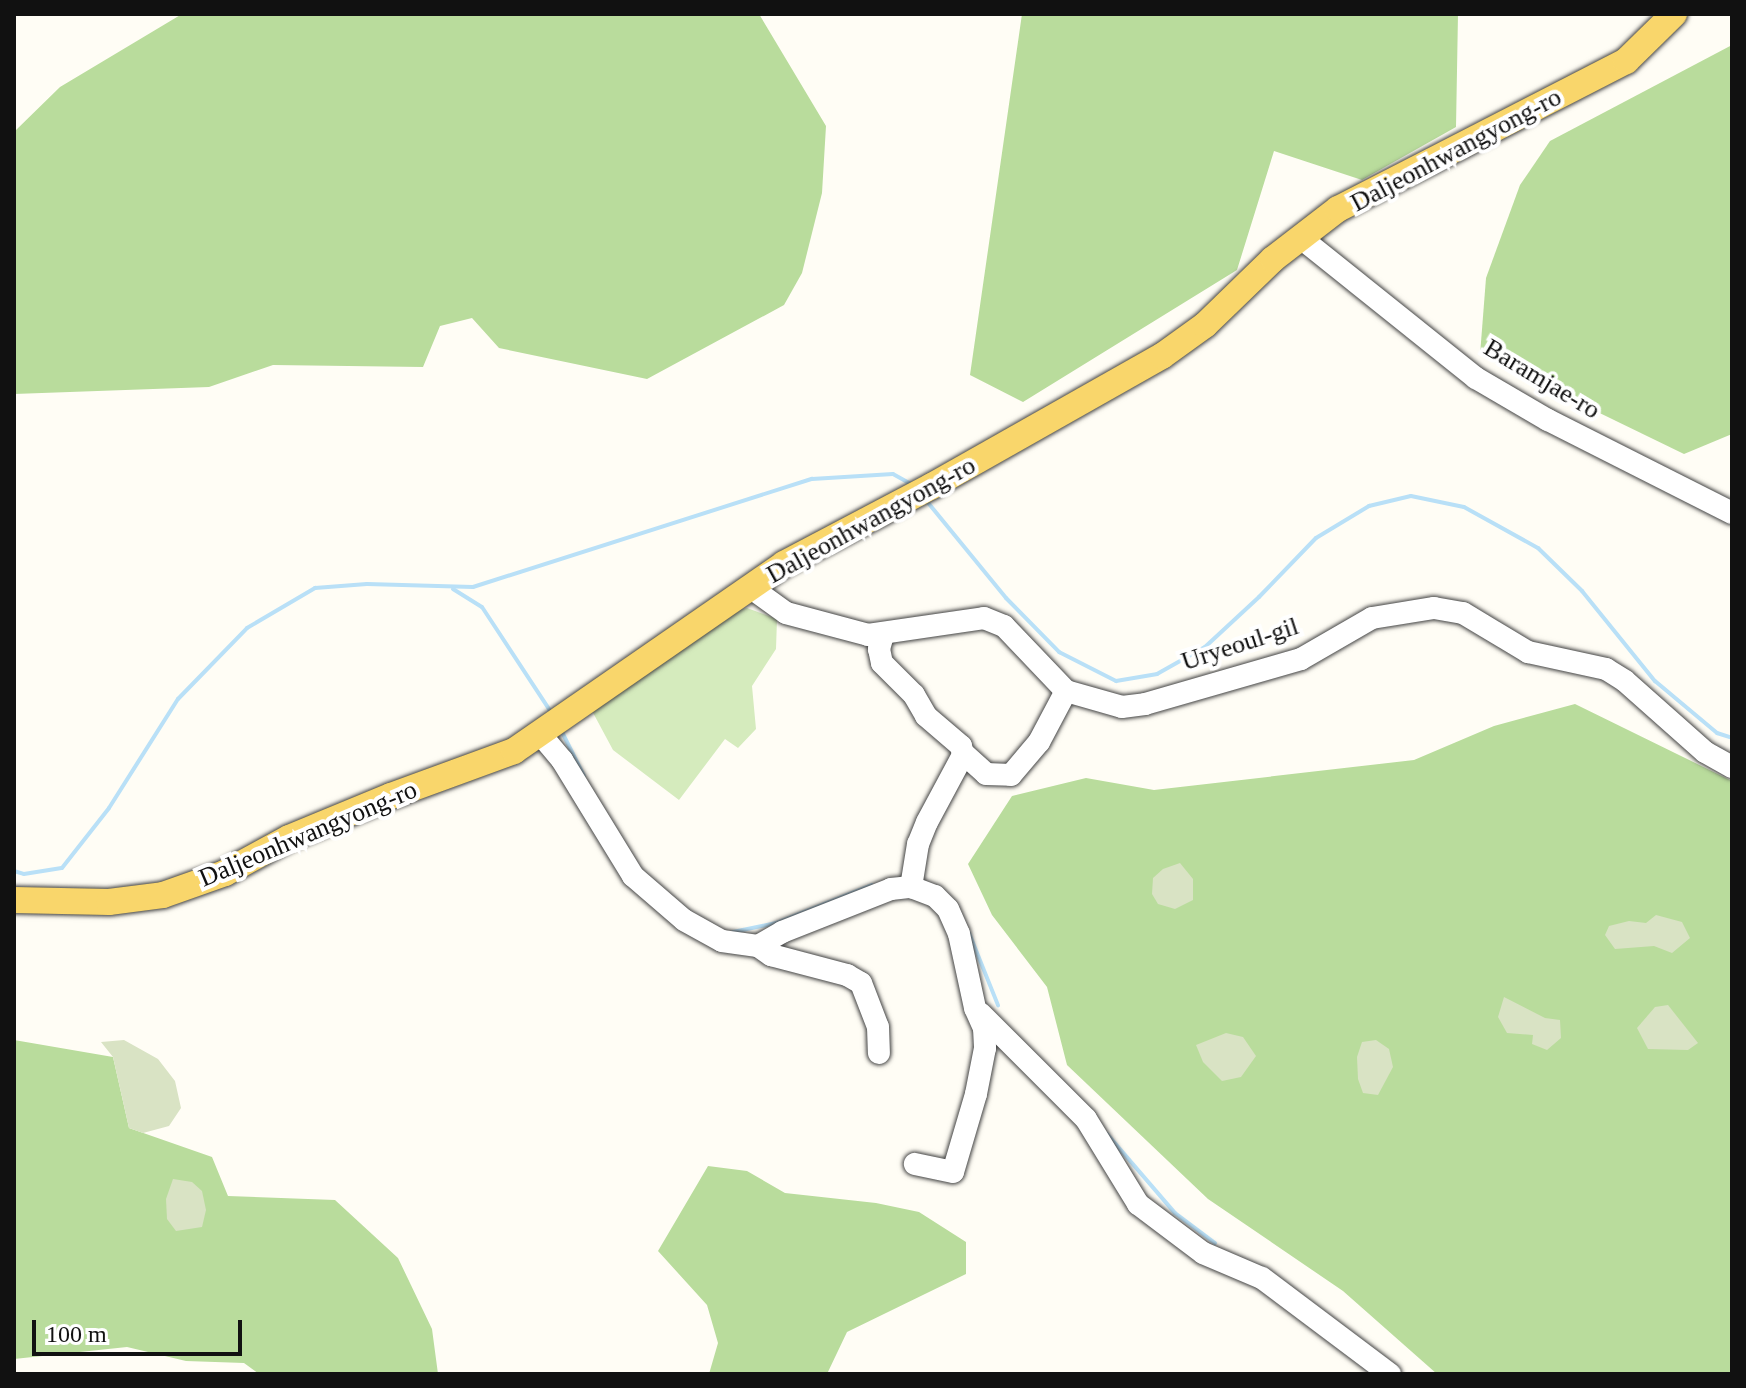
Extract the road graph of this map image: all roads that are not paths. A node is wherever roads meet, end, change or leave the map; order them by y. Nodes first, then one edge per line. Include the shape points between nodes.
1 (1674, 14) edge
2 (1301, 238) junction
3 (1732, 513) edge
4 (750, 587) junction
5 (883, 635) junction
6 (1066, 691) junction
7 (553, 726) junction
8 (963, 753) junction
9 (1732, 767) edge
10 (912, 882) junction
11 (14, 900) edge
12 (758, 946) junction
13 (975, 1008) junction
14 (879, 1053) dead end
15 (915, 1164) dead end
16 (1390, 1374) edge

1 - 2 main road, Daljeonhwangyong-ro via 1626,61 1338,209
2 - 3 street, Baramjae-ro via 1476,378
2 - 4 main road, Daljeonhwangyong-ro via 1205,325 1162,356
4 - 5 street, Uryeoul-gil via 783,612 812,623
4 - 7 main road, Daljeonhwangyong-ro
5 - 6 street, Uryeoul-gil via 984,618 1004,626
5 - 8 street via 882,663
6 - 8 street via 1039,742 1011,775 986,774
6 - 9 street, Uryeoul-gil via 1105,705 1145,704 1301,659 1372,618 1434,608 1463,613 1528,652 1606,669 1705,752
7 - 11 main road, Daljeonhwangyong-ro via 514,751 391,796 289,838 225,873 163,895 109,902
7 - 12 street via 562,760 633,876 703,933
8 - 10 street via 927,822
10 - 12 street
10 - 13 street via 948,909 959,934
12 - 14 street via 771,955 861,983 878,1027
13 - 15 street via 985,1048 953,1172
13 - 16 street via 1086,1119 1138,1204 1203,1253 1262,1278

